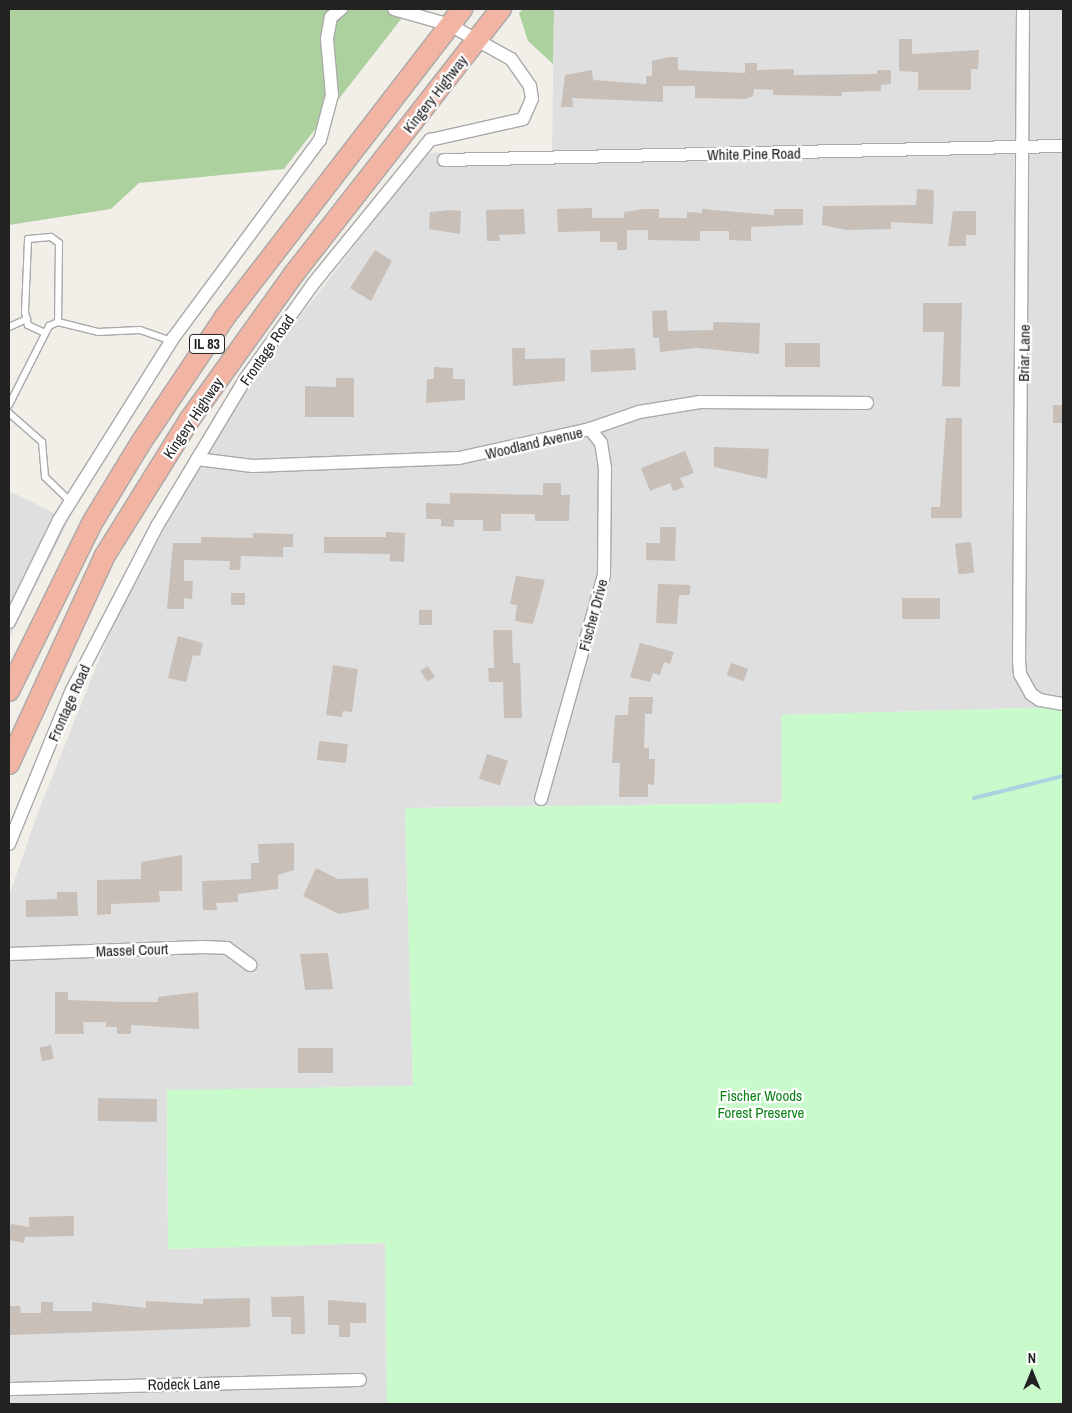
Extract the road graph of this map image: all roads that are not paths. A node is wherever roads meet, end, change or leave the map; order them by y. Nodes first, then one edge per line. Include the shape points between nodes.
1 (341, 9) edge
2 (394, 9) edge
3 (462, 9) edge
4 (501, 9) edge
5 (1024, 9) edge
6 (450, 26) junction
7 (479, 39) junction
8 (1063, 146) edge
9 (1024, 147) junction
10 (444, 160) dead end
11 (27, 319) junction
12 (58, 322) junction
13 (9, 327) edge
14 (45, 333) junction
15 (172, 341) junction
16 (867, 403) dead end
17 (9, 405) edge
18 (9, 413) edge
19 (590, 429) junction
20 (197, 459) junction
21 (71, 502) junction
22 (9, 622) edge
23 (9, 691) edge
24 (1063, 704) edge
25 (9, 764) edge
26 (541, 799) dead end
27 (9, 844) edge
28 (9, 954) edge
29 (250, 965) dead end
30 (360, 1380) dead end
31 (9, 1388) edge

1 - 15 street via 332,17 327,39 332,95 320,140
2 - 6 street, Frontage Road
3 - 6 highway, Kingery Highway / IL 83
4 - 7 highway, Kingery Highway / IL 83
5 - 9 street, Briar Lane
6 - 7 street, Frontage Road
6 - 23 highway, Kingery Highway / IL 83 via 225,317 140,444 88,532
7 - 20 street, Frontage Road via 511,59 524,74 532,99 523,119 430,140 313,284 246,378
7 - 25 highway, Kingery Highway / IL 83 via 293,275 190,419 104,557
8 - 9 street, White Pine Road
9 - 10 street, White Pine Road
9 - 24 street, Briar Lane via 1019,660 1031,694 1040,700
11 - 12 lane via 24,244 28,239 51,237 58,243
11 - 13 lane
11 - 14 lane via 28,325
12 - 14 lane
12 - 15 lane via 98,332 140,330
14 - 17 lane
15 - 21 street
16 - 19 street, Woodland Avenue via 700,402 639,412
18 - 21 lane via 42,442 45,477
19 - 20 street, Woodland Avenue via 458,458 253,466
19 - 26 street, Fischer Drive via 601,443 605,468 604,575
20 - 27 street, Frontage Road via 72,690
21 - 22 street
28 - 29 street, Massel Court via 227,948
30 - 31 street, Rodeck Lane

